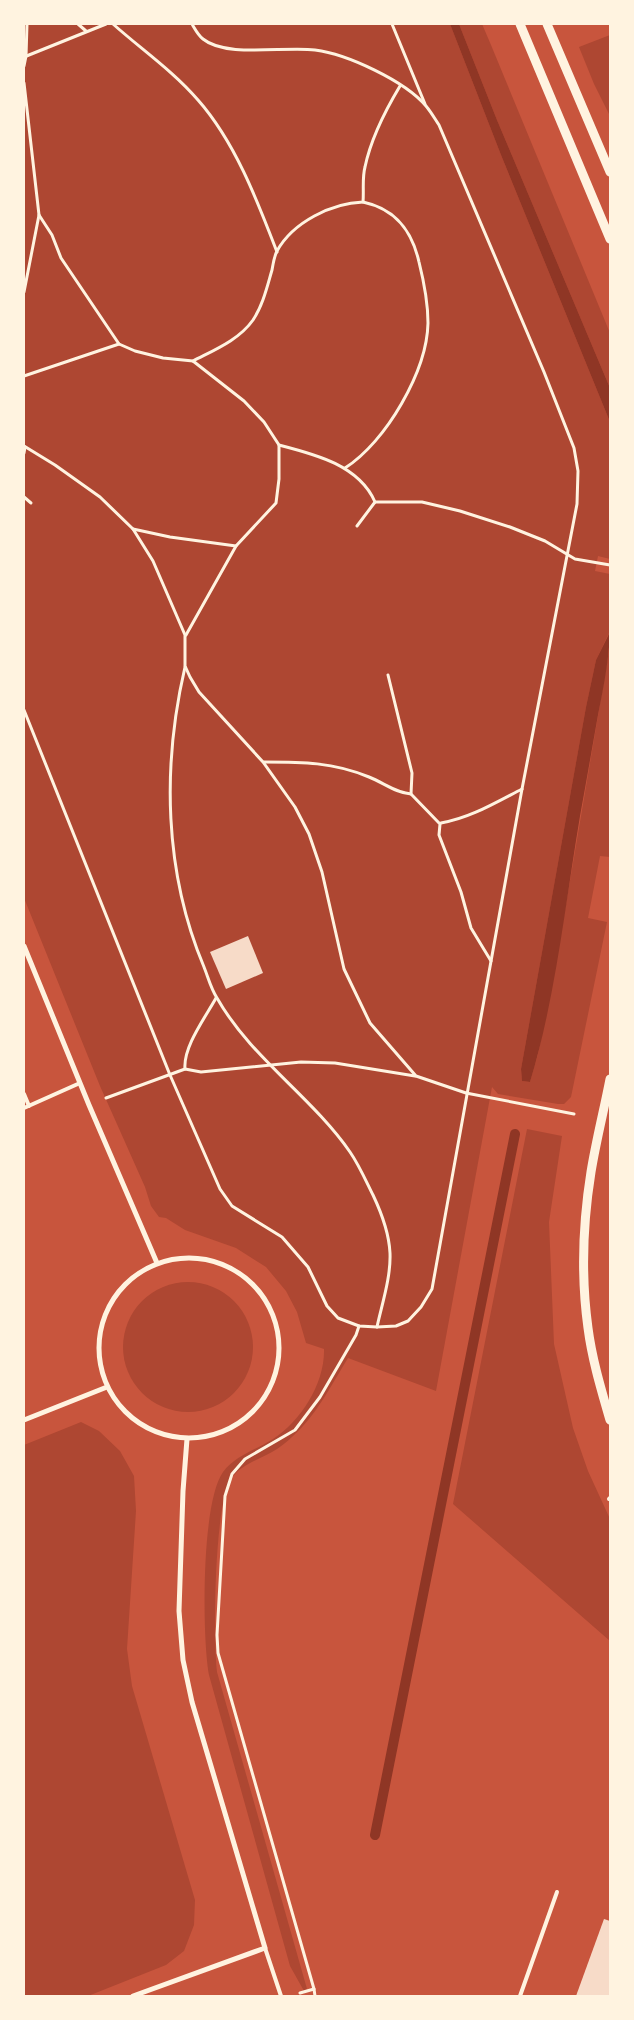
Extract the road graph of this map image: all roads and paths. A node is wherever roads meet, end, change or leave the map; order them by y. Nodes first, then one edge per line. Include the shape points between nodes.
1 (27, 24) edge
2 (78, 24) edge
3 (106, 24) edge
4 (113, 24) edge
5 (192, 24) edge
6 (392, 24) edge
7 (520, 24) edge
8 (547, 24) edge
9 (86, 31) junction
10 (25, 56) edge
11 (24, 66) edge
12 (24, 83) edge
13 (400, 86) junction
14 (425, 105) junction
15 (610, 172) edge
16 (364, 202) junction
17 (39, 214) junction
18 (610, 239) edge
19 (277, 252) junction
20 (24, 292) edge
21 (119, 344) junction
22 (193, 361) junction
23 (24, 376) edge
24 (279, 445) junction
25 (24, 447) edge
26 (24, 452) edge
27 (345, 468) junction
28 (24, 497) edge
29 (375, 502) junction
30 (31, 503) dead end
31 (357, 526) dead end
32 (133, 529) junction
33 (236, 546) junction
34 (567, 554) junction
35 (610, 565) edge
36 (185, 635) junction
37 (185, 666) junction
38 (388, 675) dead end
39 (24, 710) edge
40 (263, 762) junction
41 (522, 789) junction
42 (412, 794) junction
43 (440, 824) junction
44 (24, 946) edge
45 (491, 962) junction
46 (216, 998) junction
47 (270, 1065) junction
48 (185, 1069) junction
49 (170, 1075) junction
50 (416, 1076) junction
51 (610, 1079) edge
52 (80, 1083) junction
53 (466, 1093) junction
54 (24, 1094) edge
55 (88, 1105) junction
56 (29, 1106) junction
57 (24, 1108) edge
58 (574, 1114) dead end
59 (157, 1263) junction
60 (359, 1326) junction
61 (377, 1327) junction
62 (107, 1387) junction
63 (24, 1420) edge
64 (610, 1420) edge
65 (187, 1439) junction
66 (557, 1892) dead end
67 (265, 1948) junction
68 (314, 1989) junction
69 (299, 1994) dead end
70 (133, 1996) edge
71 (281, 1996) edge
72 (315, 1996) edge
73 (520, 1996) edge

1 - 10 path
2 - 9 path
3 - 9 path
4 - 19 path via 200,101 228,142
5 - 13 path via 201,38 214,46 252,50 316,50 374,69
6 - 14 path
7 - 18 street
8 - 15 street
9 - 10 path
10 - 11 path
12 - 17 path
13 - 14 path
13 - 16 path via 372,141 364,169
14 - 34 path via 439,125 574,448 578,471 577,504
16 - 19 path via 348,202 318,214 298,228
16 - 27 path via 390,212 402,224 416,248 426,286 428,324 423,352 404,399 376,440
17 - 20 path
17 - 21 path via 61,258
19 - 22 path via 265,296 253,320 234,339
21 - 22 path via 135,352
21 - 23 path
22 - 24 path via 244,401 264,422
24 - 27 path via 308,452
24 - 33 path via 276,503
25 - 26 path
25 - 32 path via 56,465 100,497
27 - 29 path via 370,490
28 - 30 path
29 - 31 path
29 - 34 path via 422,502 460,512 510,526
32 - 33 path
32 - 36 path via 153,561
33 - 36 path
34 - 35 path via 575,559
34 - 41 path
36 - 37 path
37 - 40 path via 199,692
37 - 46 path via 173,741 172,841 187,921
38 - 42 path via 412,773
39 - 49 path
40 - 42 path via 309,761 338,767
40 - 50 path via 295,807 309,834 322,872 344,969 356,999 370,1023
41 - 43 path via 476,814
41 - 45 path
42 - 43 path
43 - 45 path via 439,835 471,928
44 - 52 street
45 - 53 path
46 - 47 path
46 - 48 path via 188,1050
47 - 48 path via 201,1072
47 - 50 path via 335,1062
47 - 61 path via 310,1104 351,1152 384,1220 390,1254 389,1270
48 - 49 path
49 - 55 path
49 - 60 path via 212,1173 232,1206 282,1237 308,1267 326,1306 338,1318
50 - 53 path
51 - 64 street via 587,1208 585,1269 588,1326
52 - 55 street
52 - 56 lane
53 - 58 path
53 - 61 path via 432,1289 408,1321 396,1326
54 - 56 lane
55 - 59 street
56 - 57 lane
59 - 62 street via 131,1278 111,1300 100,1328 99,1358
59 - 65 street via 195,1258 214,1261 240,1273 261,1293 274,1318 280,1347 275,1375 262,1401 242,1421 216,1434
60 - 61 path
60 - 68 path via 320,1397 295,1430 245,1459 232,1474 225,1496 218,1653
62 - 63 street
62 - 65 street via 126,1414 154,1432
65 - 67 street via 179,1611 183,1660 192,1702
66 - 73 lane
67 - 70 street
67 - 71 lane
68 - 69 path
68 - 72 path

